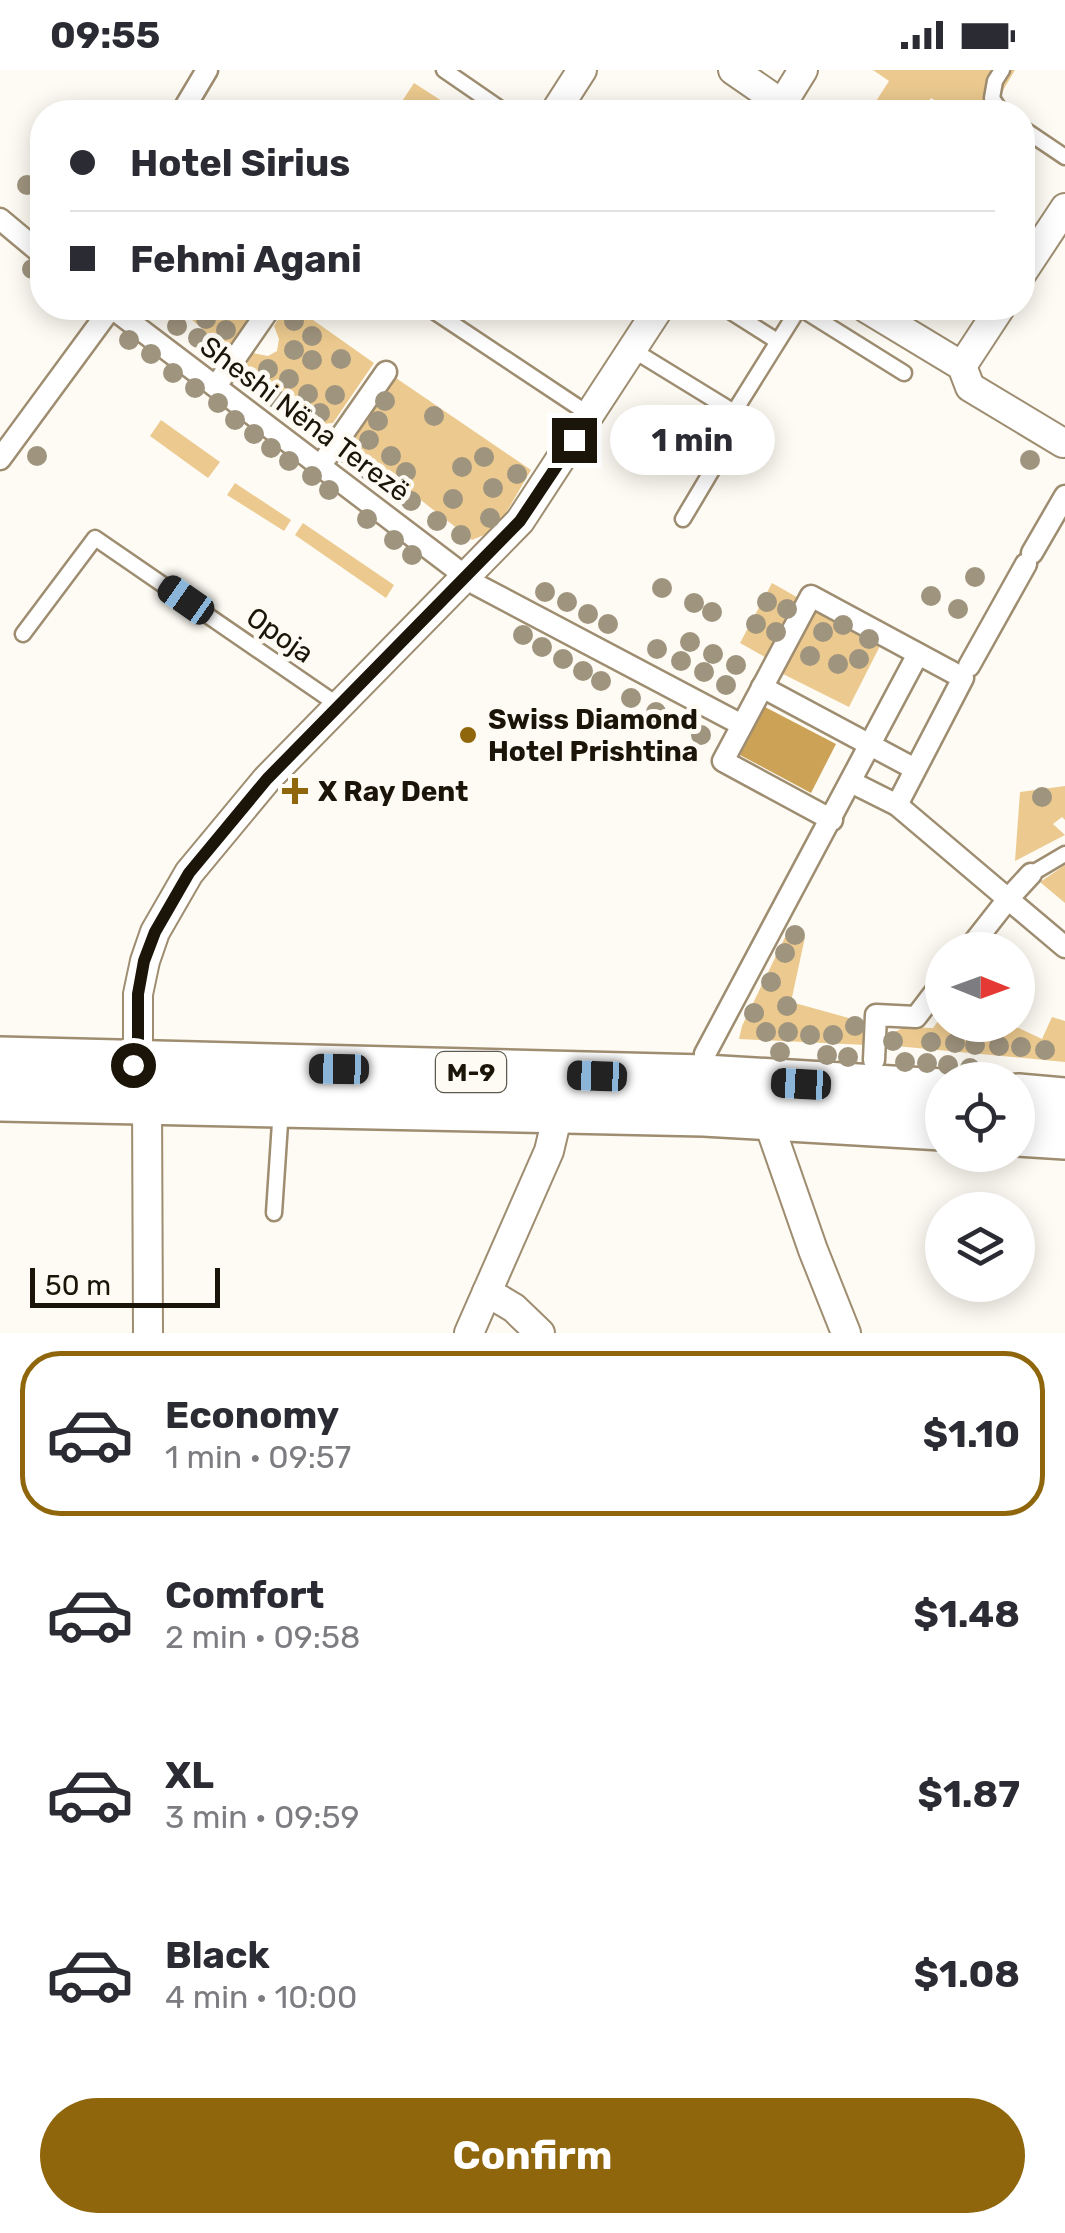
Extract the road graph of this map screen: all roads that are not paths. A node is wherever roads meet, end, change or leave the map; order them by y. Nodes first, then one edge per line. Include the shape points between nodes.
1 (207, 70) edge
2 (444, 70) edge
3 (582, 70) edge
4 (733, 70) edge
5 (802, 70) edge
6 (1002, 70) edge
7 (189, 100) edge
8 (488, 100) edge
9 (563, 100) edge
10 (770, 100) edge
11 (785, 100) edge
12 (993, 100) edge
13 (1035, 136) edge
14 (1065, 156) edge
15 (1065, 208) edge
16 (0, 219) edge
17 (30, 244) edge
18 (1035, 254) edge
19 (102, 320) edge
20 (127, 320) edge
21 (262, 320) edge
22 (447, 320) edge
23 (651, 320) edge
24 (745, 320) edge
25 (791, 320) edge
26 (818, 320) edge
27 (886, 320) edge
28 (992, 320) edge
29 (777, 341) junction
30 (632, 350) junction
31 (962, 366) junction
32 (386, 372) dead end
33 (904, 373) dead end
34 (216, 386) junction
35 (734, 412) junction
36 (590, 415) junction
37 (1064, 443) edge
38 (0, 458) edge
39 (321, 465) junction
40 (1065, 496) edge
41 (683, 519) dead end
42 (466, 575) junction
43 (24, 634) dead end
44 (918, 654) junction
45 (969, 666) dead end
46 (762, 687) junction
47 (338, 705) junction
48 (742, 725) junction
49 (870, 745) junction
50 (915, 769) junction
51 (852, 782) junction
52 (897, 805) junction
53 (832, 820) junction
54 (1065, 854) edge
55 (1031, 874) joint
56 (1008, 899) junction
57 (982, 932) edge
58 (1065, 948) edge
59 (925, 1006) edge
60 (705, 1054) dead end
61 (0, 1060) edge
62 (874, 1060) dead end
63 (140, 1082) junction
64 (925, 1091) edge
65 (0, 1098) edge
66 (1035, 1098) edge
67 (1065, 1101) edge
68 (282, 1102) junction
69 (560, 1108) junction
70 (766, 1115) junction
71 (925, 1126) edge
72 (1035, 1133) edge
73 (1065, 1136) edge
74 (274, 1213) dead end
75 (487, 1292) junction
76 (148, 1333) edge
77 (469, 1333) edge
78 (540, 1333) edge
79 (846, 1333) edge

1 - 7 street
2 - 8 lane
3 - 9 street
4 - 10 street
5 - 11 street
6 - 12 lane
13 - 14 lane
15 - 18 street
16 - 17 street
19 - 38 street, Sheshi Nëna Terezë
20 - 34 street, Sheshi Nëna Terezë
21 - 34 street
22 - 36 lane
23 - 30 street
24 - 29 lane
25 - 29 lane
26 - 33 lane
27 - 31 street
28 - 31 street
29 - 35 lane
30 - 35 lane
30 - 36 street
31 - 37 street via 970,387
32 - 39 street
34 - 39 street, Sheshi Nëna Terezë
35 - 41 lane via 733,435
36 - 42 street via 520,521
39 - 42 street, Sheshi Nëna Terezë
40 - 45 street
42 - 47 street
42 - 48 street, Sheshi Nëna Terezë
43 - 47 lane, Opoja via 96,538
44 - 46 street via 811,596
44 - 49 street
44 - 50 street via 963,678
46 - 48 street
46 - 49 street
47 - 63 street via 218,836 170,904 144,961 138,994
48 - 53 street via 723,762
49 - 50 street
49 - 51 street
50 - 52 street
51 - 52 street
51 - 53 street
52 - 56 street
53 - 60 street
54 - 55 lane
55 - 56 street
56 - 57 street
56 - 58 street
59 - 62 street via 916,1017 876,1016
61 - 63 main road, M-9
63 - 64 main road, M-9 via 704,1078
63 - 65 main road, M-9
63 - 68 main road, M-9
63 - 76 street
66 - 67 main road
68 - 69 main road, M-9
68 - 74 lane
69 - 70 main road, M-9
69 - 75 street
70 - 71 main road, M-9
70 - 79 street
72 - 73 main road
75 - 77 street
75 - 78 street

